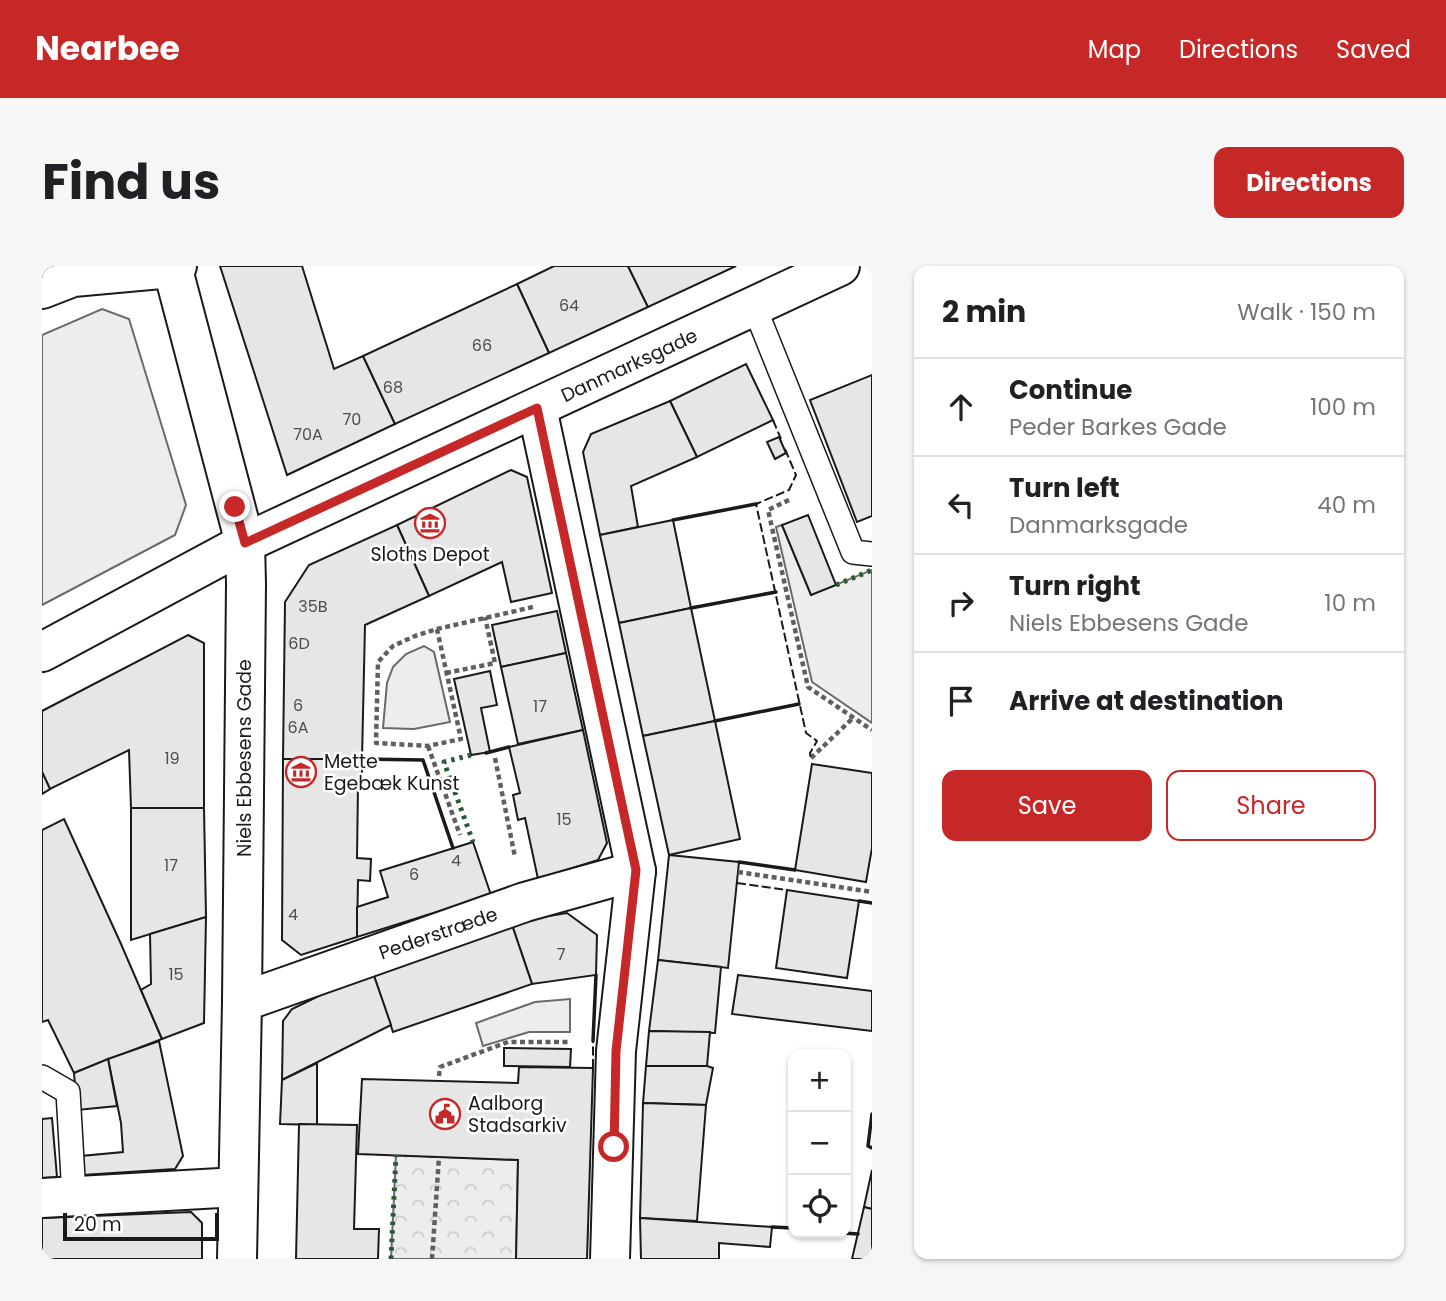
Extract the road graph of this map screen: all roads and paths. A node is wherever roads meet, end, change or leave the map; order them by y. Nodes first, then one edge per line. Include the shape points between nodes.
1 (839, 266) edge
2 (174, 267) edge
3 (42, 289) edge
4 (754, 306) junction
5 (537, 408) junction
6 (826, 484) junction
7 (245, 543) junction
8 (872, 554) edge
9 (578, 597) junction
10 (485, 617) junction
11 (437, 629) junction
12 (42, 652) edge
13 (446, 673) junction
14 (853, 718) junction
15 (872, 730) edge
16 (428, 746) junction
17 (495, 758) dead end
18 (811, 758) dead end
19 (460, 835) dead end
20 (516, 859) dead end
21 (636, 870) junction
22 (738, 873) dead end
23 (872, 892) edge
24 (243, 1002) junction
25 (581, 1041) dead end
26 (439, 1076) dead end
27 (42, 1077) edge
28 (439, 1157) dead end
29 (237, 1187) junction
30 (58, 1197) edge
31 (237, 1259) edge
32 (432, 1259) edge
33 (610, 1259) edge

1 - 4 street, Danmarksgade
2 - 3 street via 73,277
2 - 7 street, Niels Ebbesens Gade
4 - 5 street, Danmarksgade
4 - 6 lane
5 - 7 street, Danmarksgade
5 - 9 street
6 - 8 lane via 853,552
6 - 14 path via 768,510 808,687
7 - 12 street, Danmarksgade
7 - 24 street, Niels Ebbesens Gade
9 - 10 path
9 - 21 street
10 - 11 path
10 - 13 path via 495,663
11 - 13 path
11 - 16 path via 393,646 378,662 376,743
13 - 16 path via 461,739
14 - 15 path
14 - 18 path
16 - 19 path
17 - 20 path
21 - 24 street, Pederstræde via 525,902
21 - 33 street via 616,1051
22 - 23 path
24 - 29 street, Niels Ebbesens Gade
25 - 26 path via 508,1042 440,1067
27 - 30 lane via 68,1091
28 - 32 path
29 - 30 street
29 - 31 street, Niels Ebbesens Gade

